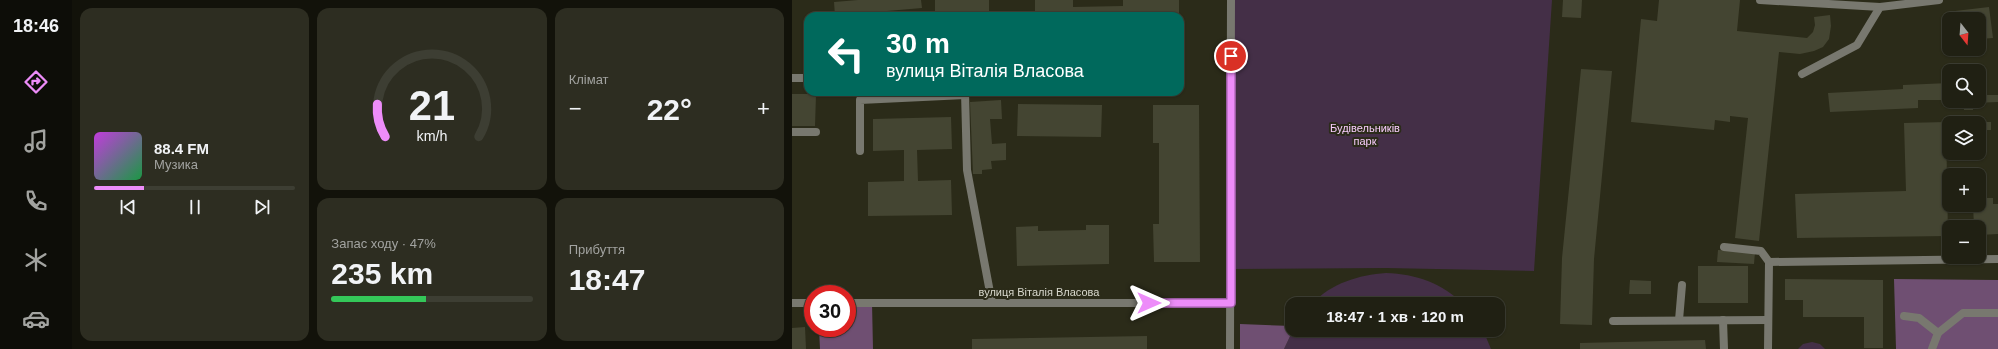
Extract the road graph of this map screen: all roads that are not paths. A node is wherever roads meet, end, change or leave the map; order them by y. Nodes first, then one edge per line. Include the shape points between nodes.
1 (1231, 0) edge
2 (1760, 0) edge
3 (1939, 0) edge
4 (1880, 6) junction
5 (1802, 74) dead end
6 (792, 78) edge
7 (804, 78) edge
8 (930, 96) edge
9 (965, 96) edge
10 (792, 132) edge
11 (816, 132) dead end
12 (860, 151) dead end
13 (1724, 247) dead end
14 (1998, 259) edge
15 (1769, 262) junction
16 (1682, 285) dead end
17 (792, 303) edge
18 (804, 303) edge
19 (856, 303) edge
20 (992, 303) junction
21 (1231, 303) junction
22 (1998, 313) edge
23 (1904, 316) dead end
24 (1679, 320) junction
25 (1723, 320) junction
26 (1768, 320) junction
27 (1613, 321) dead end
28 (1938, 333) junction
29 (1230, 349) edge
30 (1724, 349) edge
31 (1768, 349) edge
32 (1932, 349) edge

1 - 21 street
2 - 4 street
3 - 4 street
4 - 5 street via 1857,45
6 - 7 street
8 - 12 street via 860,100
9 - 20 street via 967,170
10 - 11 street
13 - 15 street via 1761,251
14 - 15 street
15 - 26 street
16 - 24 street
17 - 18 street
19 - 20 street, вулиця Віталія Власова
20 - 21 street, вулиця Віталія Власова
21 - 29 street
22 - 28 street via 1963,313
23 - 28 street via 1919,318
24 - 25 street
24 - 27 street
25 - 26 street
25 - 30 street
26 - 31 street
28 - 32 street

